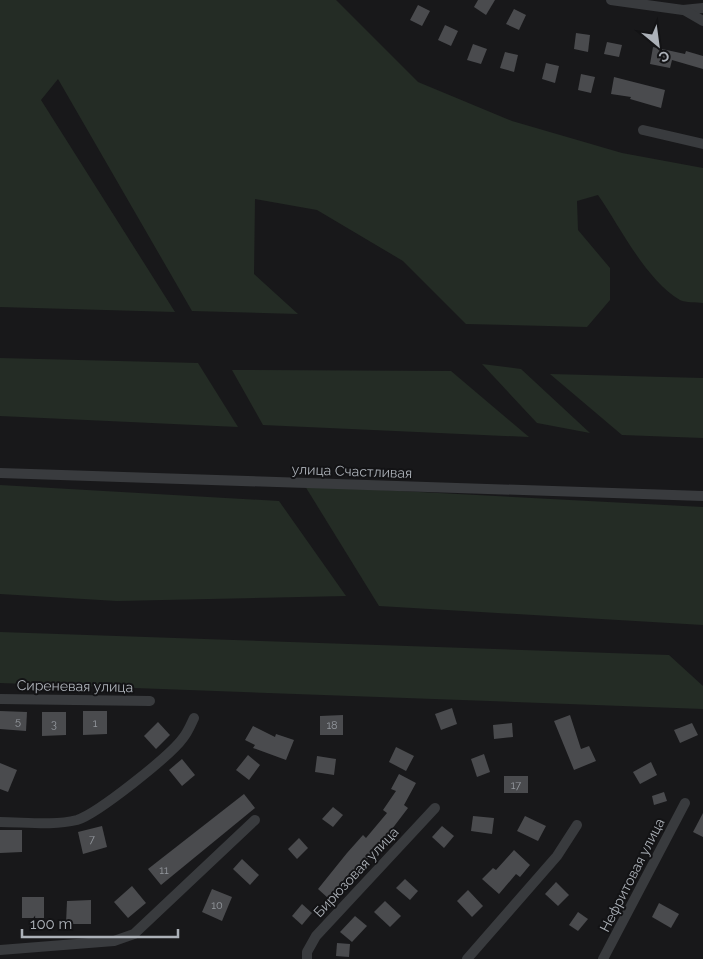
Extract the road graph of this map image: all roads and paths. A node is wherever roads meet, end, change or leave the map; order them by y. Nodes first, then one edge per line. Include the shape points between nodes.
1 (611, 0) edge
2 (703, 8) edge
3 (683, 10) junction
4 (703, 21) edge
5 (643, 130) dead end
6 (703, 144) edge
7 (0, 473) edge
8 (703, 496) edge
9 (0, 699) edge
10 (150, 701) dead end
11 (194, 718) dead end
12 (684, 803) dead end
13 (434, 808) dead end
14 (254, 820) dead end
15 (0, 822) edge
16 (577, 825) dead end
17 (0, 950) edge
18 (307, 959) edge
19 (467, 959) edge
20 (603, 959) edge

1 - 3 street
2 - 3 street
3 - 4 street
5 - 6 street
7 - 8 street, улица Счастливая
9 - 10 street, Сиреневая улица
11 - 15 street via 183,739 96,811 65,822
12 - 20 street, Нефритовая улица
13 - 18 street, Бирюзовая улица via 316,936 307,952
14 - 17 street via 134,934 114,941
16 - 19 street via 557,856

